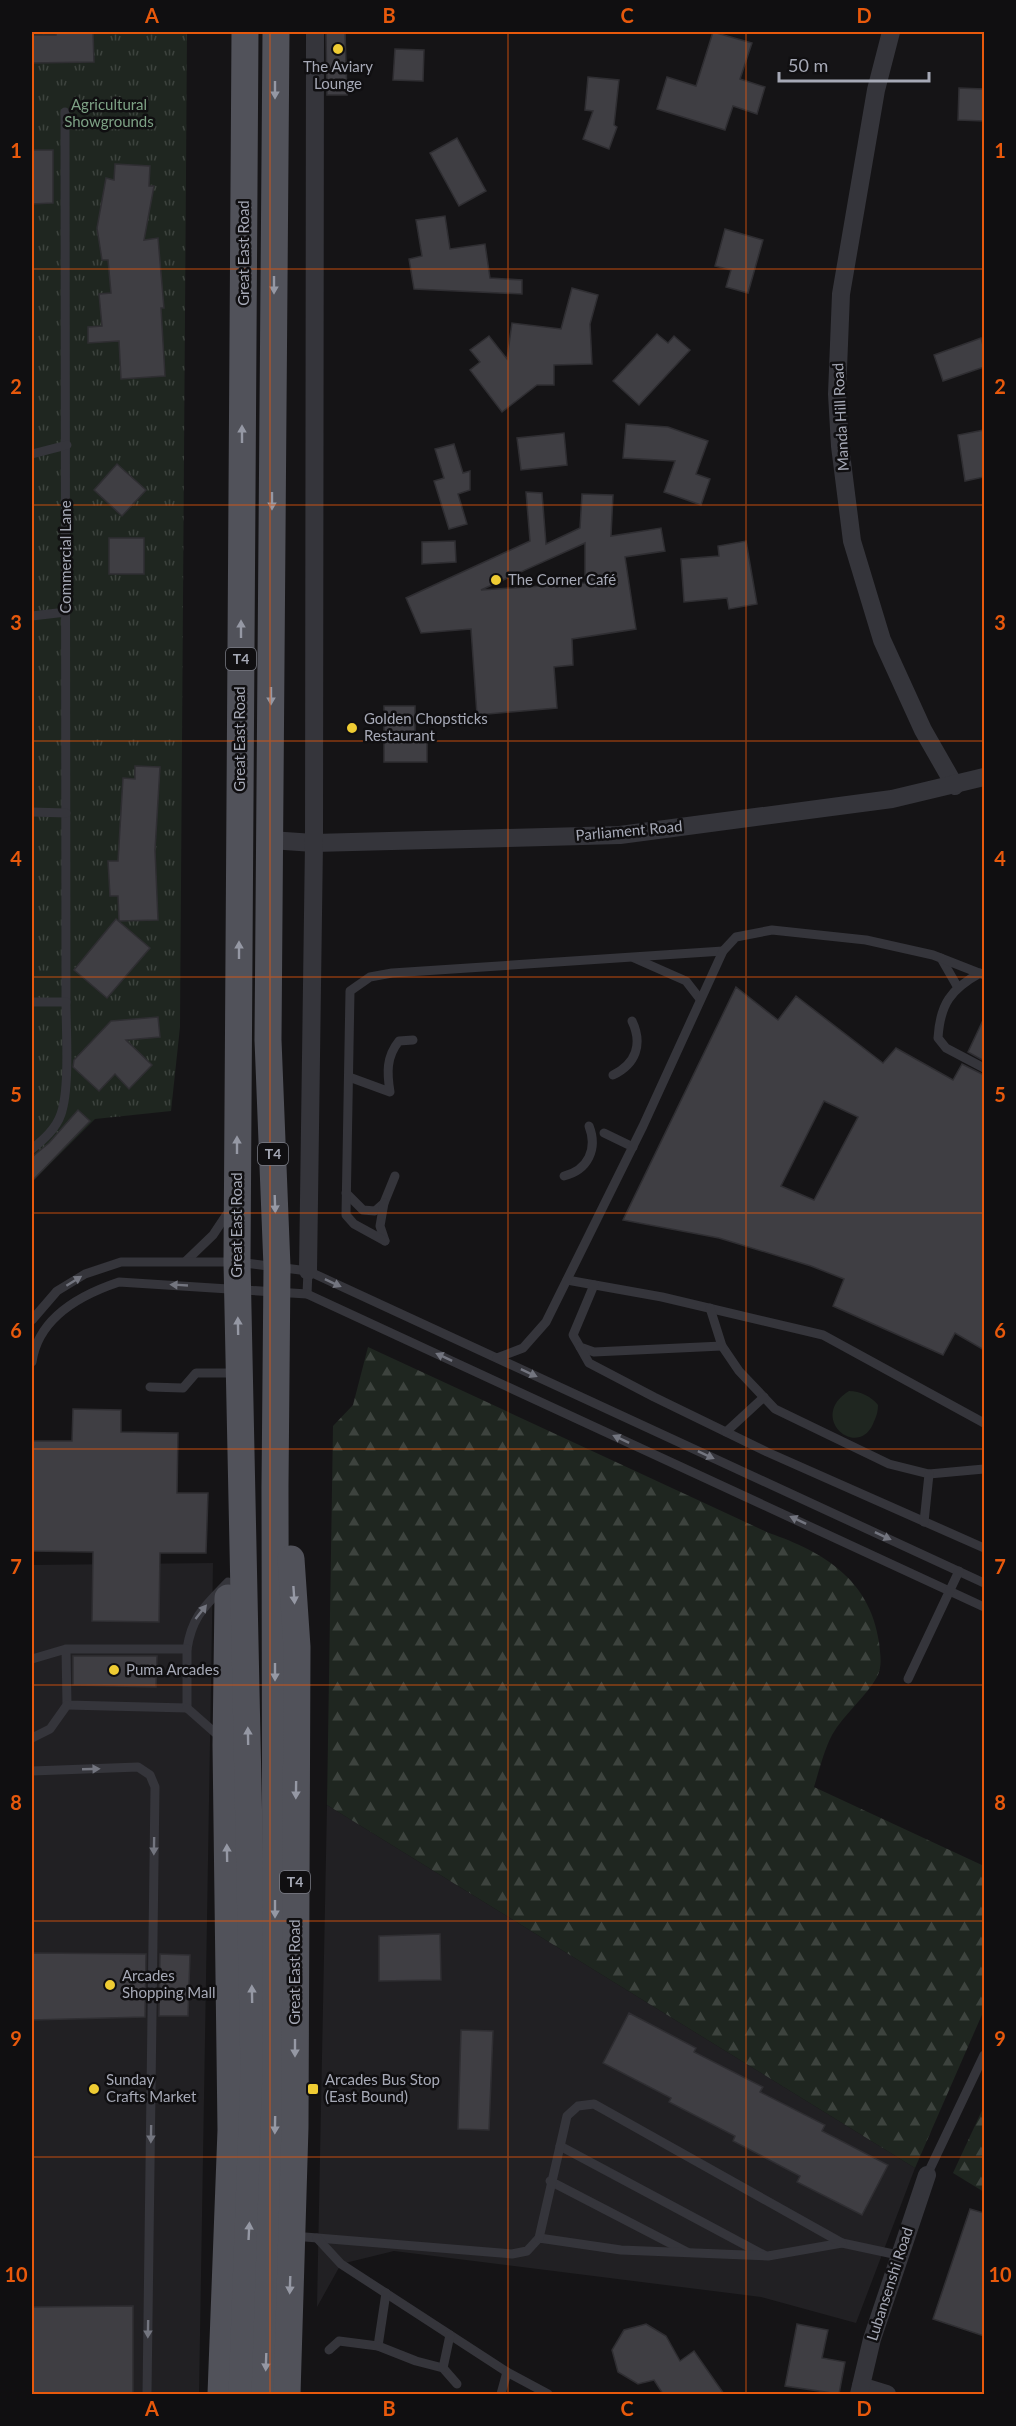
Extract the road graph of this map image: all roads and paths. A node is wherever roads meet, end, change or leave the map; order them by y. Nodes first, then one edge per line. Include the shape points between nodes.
1 (245, 32) edge
2 (276, 32) edge
3 (315, 32) edge
4 (891, 32) edge
5 (65, 112) dead end
6 (67, 445) junction
7 (32, 454) edge
8 (66, 612) junction
9 (32, 616) edge
10 (984, 777) edge
11 (955, 786) junction
12 (32, 812) edge
13 (66, 813) junction
14 (270, 840) junction
15 (315, 843) junction
16 (723, 951) junction
17 (632, 957) junction
18 (941, 958) junction
19 (982, 974) edge
20 (957, 986) junction
21 (700, 999) junction
22 (32, 1002) edge
23 (66, 1002) junction
24 (632, 1021) dead end
25 (413, 1040) dead end
26 (984, 1068) edge
27 (613, 1074) dead end
28 (349, 1077) junction
29 (589, 1126) dead end
30 (604, 1133) dead end
31 (614, 1138) junction
32 (633, 1147) junction
33 (32, 1149) edge
34 (592, 1152) junction
35 (395, 1176) dead end
36 (564, 1176) dead end
37 (346, 1193) junction
38 (237, 1198) junction
39 (384, 1203) junction
40 (186, 1261) junction
41 (308, 1271) junction
42 (237, 1275) junction
43 (277, 1279) junction
44 (567, 1280) junction
45 (594, 1285) junction
46 (307, 1294) junction
47 (710, 1308) junction
48 (32, 1320) edge
49 (722, 1346) junction
50 (580, 1347) junction
51 (497, 1358) junction
52 (32, 1362) edge
53 (276, 1370) junction
54 (239, 1372) junction
55 (150, 1387) dead end
56 (764, 1397) junction
57 (984, 1423) edge
58 (726, 1432) junction
59 (240, 1447) junction
60 (984, 1469) edge
61 (929, 1474) junction
62 (924, 1522) junction
63 (984, 1548) edge
64 (959, 1571) junction
65 (228, 1582) junction
66 (984, 1583) edge
67 (950, 1591) junction
68 (984, 1607) edge
69 (66, 1649) junction
70 (187, 1649) junction
71 (32, 1659) edge
72 (908, 1680) dead end
73 (67, 1705) junction
74 (187, 1708) junction
75 (32, 1738) edge
76 (226, 1745) junction
77 (32, 1772) edge
78 (984, 2055) edge
79 (560, 2146) junction
80 (927, 2175) joint
81 (550, 2181) junction
82 (304, 2237) junction
83 (539, 2238) junction
84 (842, 2243) junction
85 (689, 2253) junction
86 (898, 2255) junction
87 (768, 2256) junction
88 (386, 2293) junction
89 (450, 2335) junction
90 (378, 2346) junction
91 (329, 2350) dead end
92 (443, 2368) junction
93 (507, 2372) junction
94 (458, 2384) dead end
95 (860, 2390) edge
96 (147, 2394) edge
97 (221, 2394) edge
98 (242, 2394) edge
99 (265, 2394) edge
100 (287, 2394) edge
101 (501, 2394) edge
102 (548, 2394) edge
103 (887, 2394) edge

38 -> 1 main road, Great East Road / T4
2 -> 14 main road, Great East Road / T4
3 - 15 street
4 - 11 street, Manda Hill Road via 876,90 841,294 837,394 840,446 852,541 882,640 923,729
5 - 6 lane, Commercial Lane
6 - 7 lane
6 - 8 lane, Commercial Lane
8 - 9 lane
8 - 13 lane, Commercial Lane
10 - 11 street, Parliament Road
11 - 15 street, Parliament Road via 869,803 620,835
12 - 13 lane
13 - 23 lane, Commercial Lane
14 - 15 street, Parliament Road
14 -> 43 main road, Great East Road / T4 via 268,1040
15 - 41 street
16 - 17 lane
16 - 18 lane via 736,937 772,930 866,940
16 - 21 lane
17 - 21 lane via 686,981
17 - 28 lane via 370,977 350,991
18 - 19 lane
18 - 20 lane
19 - 20 lane
20 - 26 lane via 940,1017 938,1038 946,1048
21 - 32 lane
22 - 23 lane
23 - 33 lane, Commercial Lane via 61,1115 47,1137
24 - 27 lane via 638,1038 635,1055 630,1064
25 - 28 lane via 399,1041 390,1051 390,1092
28 - 37 lane
29 - 34 lane
30 - 31 lane
31 - 32 lane
31 - 34 lane
32 - 44 lane
34 - 36 lane via 582,1167
35 - 39 lane
37 - 39 lane via 363,1210 375,1211
37 - 39 lane via 346,1215 354,1224 385,1241 380,1226
38 - 40 lane via 213,1234
38 - 42 main road, Great East Road / T4
40 - 42 lane
48 -> 40 lane via 57,1291 85,1274 121,1262
41 - 43 lane
41 - 46 lane
41 -> 51 lane
42 - 43 lane
42 - 43 lane
42 -> 52 lane via 119,1282 93,1290 57,1313 34,1345
54 -> 42 main road, Great East Road / T4
43 - 46 lane
43 - 53 main road, Great East Road / T4
44 - 45 lane
44 - 51 lane via 546,1322 523,1348
45 - 47 lane
45 - 50 lane via 573,1335
67 -> 46 lane
47 - 49 lane
47 - 57 lane via 823,1335
49 - 50 lane via 594,1352
49 - 56 lane
50 - 58 lane via 589,1363
51 -> 64 lane
53 -> 82 main road, Great East Road / T4 via 284,1405 297,1647
53 -> 99 main road, Great East Road / T4 via 276,2071
54 - 55 lane via 196,1373 183,1388
54 - 59 main road, Great East Road / T4
56 - 58 lane
56 - 61 lane via 775,1409 889,1464
58 - 62 lane
59 - 65 main road, Great East Road / T4 via 229,1475
98 -> 59 main road, Great East Road / T4 via 254,2071
60 - 61 lane
61 - 62 lane
62 - 63 lane
64 - 66 lane
64 - 67 lane
70 -> 65 lane via 196,1616
65 - 76 main road, Great East Road / T4
67 - 68 lane
67 - 72 lane
69 - 70 lane
69 - 71 lane
69 - 73 lane
70 - 74 lane
73 - 74 lane
73 - 75 lane via 50,1729
74 - 76 lane via 219,1734
97 -> 76 main road, Great East Road / T4 via 231,2130
77 -> 96 lane via 138,1767 150,1776 155,1788
78 - 80 lane
79 - 81 lane
79 - 84 lane via 567,2116 578,2106 594,2104
79 - 87 lane
80 - 86 street, Lubansenshi Road
81 - 83 lane
81 - 85 lane
82 - 83 lane via 512,2254 527,2251
82 - 88 lane
82 -> 100 main road, Great East Road / T4
83 - 85 lane via 621,2250
84 - 86 lane
84 - 87 lane
85 - 87 lane
86 - 95 street, Lubansenshi Road
88 - 89 lane
88 - 90 lane
89 - 92 lane
89 - 93 lane
90 - 91 lane via 339,2341
90 - 92 lane
92 - 94 lane
93 - 101 lane
93 - 102 lane
95 - 103 street

